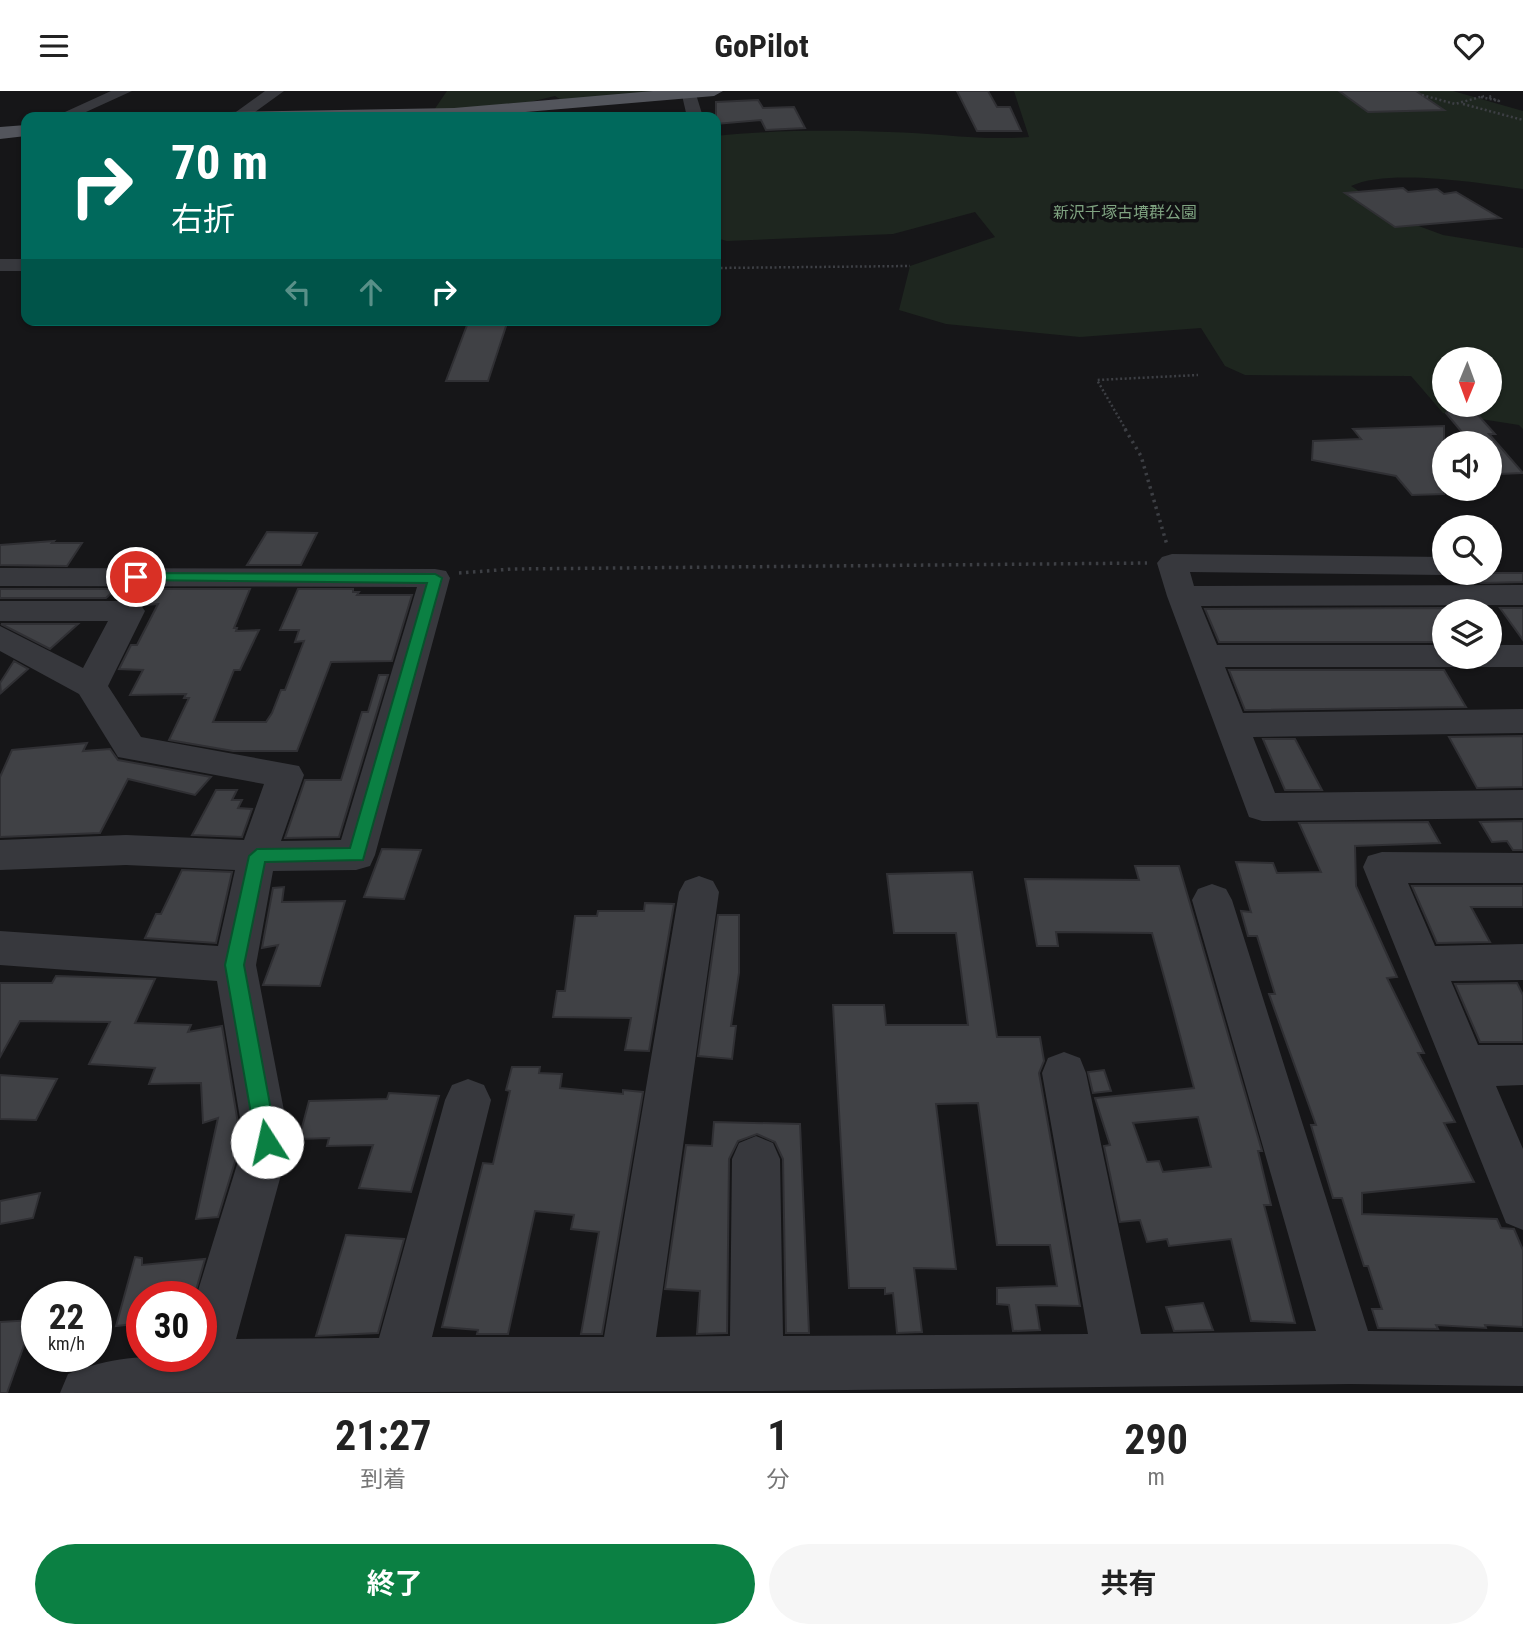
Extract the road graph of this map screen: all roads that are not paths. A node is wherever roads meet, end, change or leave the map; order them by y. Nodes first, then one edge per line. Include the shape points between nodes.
1 (124, 91) edge
2 (276, 91) edge
3 (714, 91) edge
4 (688, 92) edge
5 (74, 112) edge
6 (245, 112) edge
7 (465, 112) edge
8 (694, 112) edge
9 (21, 131) edge
10 (0, 133) edge
11 (0, 265) edge
12 (21, 265) edge
13 (1432, 566) edge
14 (0, 577) edge
15 (1461, 593) edge
16 (1523, 595) edge
17 (1182, 596) junction
18 (0, 611) edge
19 (0, 636) edge
20 (1505, 650) edge
21 (1204, 656) junction
22 (1523, 685) edge
23 (91, 686) junction
24 (1523, 720) edge
25 (1230, 725) junction
26 (1523, 804) edge
27 (0, 855) edge
28 (257, 856) junction
29 (1523, 868) edge
30 (699, 892) dead end
31 (1212, 900) dead end
32 (0, 948) edge
33 (1523, 962) edge
34 (1422, 964) junction
35 (235, 965) junction
36 (1523, 1065) edge
37 (1464, 1066) junction
38 (1064, 1073) dead end
39 (468, 1100) dead end
40 (756, 1159) dead end
41 (1522, 1202) edge
42 (217, 1314) edge
43 (1350, 1357) junction
44 (1523, 1359) edge
45 (1120, 1361) junction
46 (399, 1363) junction
47 (626, 1363) junction
48 (217, 1368) edge
49 (187, 1372) edge
50 (734, 1373) edge
51 (839, 1378) edge
52 (87, 1393) edge

1 - 5 street
2 - 6 street
3 - 4 main road
4 - 7 main road
4 - 8 street
9 - 10 main road
11 - 12 street
13 - 17 street via 1172,563
14 - 28 street via 435,578 356,855
15 - 16 street
15 - 17 street
17 - 21 street
18 - 23 street via 130,611
19 - 23 street
20 - 21 street
20 - 22 street
21 - 25 street
23 - 28 street via 130,748 286,775
24 - 25 street
25 - 26 street via 1262,807
27 - 28 street via 125,851
28 - 35 street
29 - 34 street via 1382,867
30 - 47 street
31 - 43 street
32 - 35 street
33 - 34 street
34 - 37 street
35 - 42 street via 267,1142
36 - 37 street
37 - 41 street
38 - 45 street
39 - 46 street
40 - 50 street
43 - 44 street
43 - 45 street
45 - 51 street
46 - 47 street
46 - 48 street
47 - 50 street
49 - 52 street
50 - 51 street

